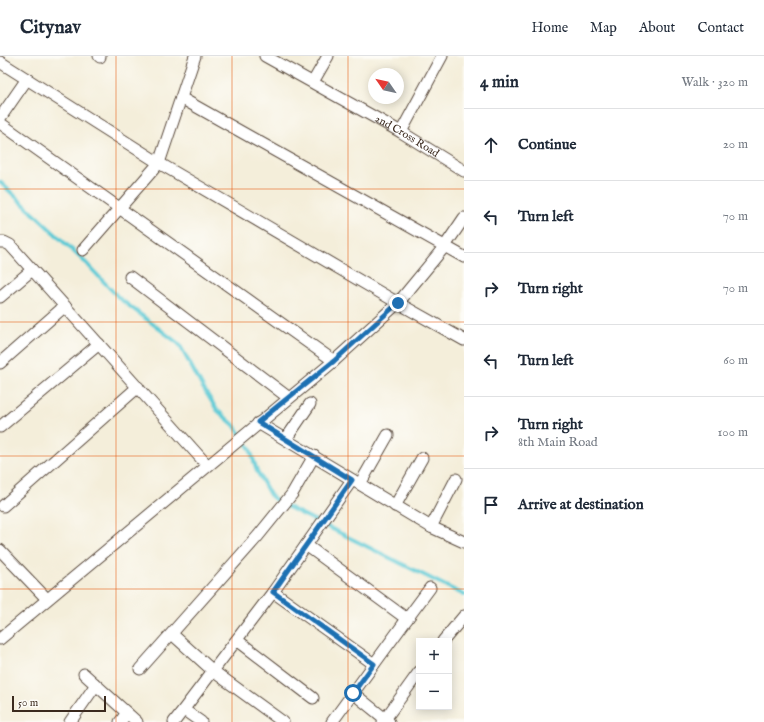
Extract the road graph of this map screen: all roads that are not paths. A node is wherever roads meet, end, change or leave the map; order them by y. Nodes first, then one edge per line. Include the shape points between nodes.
1 (195, 56) edge
2 (265, 56) edge
3 (328, 56) edge
4 (442, 56) edge
5 (0, 62) edge
6 (27, 79) junction
7 (313, 82) junction
8 (181, 98) junction
9 (0, 118) edge
10 (0, 123) edge
11 (401, 132) junction
12 (159, 163) junction
13 (464, 171) edge
14 (119, 208) junction
15 (464, 218) edge
16 (0, 242) edge
17 (445, 246) junction
18 (83, 250) dead end
19 (464, 257) edge
20 (32, 270) junction
21 (130, 277) dead end
22 (0, 297) edge
23 (398, 303) junction
24 (65, 306) junction
25 (464, 340) edge
26 (99, 344) junction
27 (334, 361) junction
28 (0, 363) edge
29 (138, 387) junction
30 (289, 398) junction
31 (310, 404) dead end
32 (258, 422) junction
33 (0, 427) edge
34 (388, 435) dead end
35 (286, 439) junction
36 (314, 456) junction
37 (422, 458) dead end
38 (207, 465) junction
39 (456, 479) dead end
40 (356, 482) junction
41 (3, 506) dead end
42 (395, 506) junction
43 (431, 527) junction
44 (463, 540) edge
45 (306, 546) junction
46 (0, 550) edge
47 (430, 588) dead end
48 (273, 592) junction
49 (47, 599) junction
50 (464, 616) edge
51 (407, 618) junction
52 (172, 634) junction
53 (446, 638) edge
54 (0, 639) edge
55 (237, 640) junction
56 (374, 664) junction
57 (140, 669) dead end
58 (213, 671) junction
59 (84, 674) dead end
60 (418, 674) edge
61 (95, 686) junction
62 (353, 693) junction
63 (313, 698) dead end
64 (184, 710) junction
65 (127, 713) junction
66 (386, 721) edge
67 (70, 722) edge
68 (120, 722) edge
69 (137, 722) edge
70 (174, 722) edge
71 (201, 722) edge
72 (283, 722) edge
73 (332, 722) edge

1 - 8 street
2 - 7 street, 2nd Cross Road
3 - 7 street
4 - 11 street
5 - 6 street
6 - 9 street
6 - 12 street
7 - 11 street, 2nd Cross Road
8 - 12 street
8 - 17 street
10 - 14 street
11 - 13 street, 2nd Cross Road
12 - 14 street
12 - 23 street
14 - 18 street
14 - 27 street
15 - 17 street
16 - 20 street via 10,245
17 - 19 street
17 - 23 street
20 - 22 street
20 - 24 street
21 - 30 street
23 - 25 street
23 - 27 street
24 - 26 street
24 - 28 street
26 - 29 street
26 - 33 street
27 - 30 street
29 - 38 street
29 - 41 street
30 - 32 street
31 - 35 street
32 - 35 street
32 - 38 street
34 - 40 street
35 - 36 street
36 - 40 street
36 - 52 street via 292,494 278,512
37 - 42 street
38 - 49 street
39 - 43 street
40 - 42 street
40 - 45 street via 328,514
42 - 43 street
43 - 44 street
45 - 48 street
45 - 51 street
46 - 49 street
47 - 51 street
48 - 55 street
48 - 56 street
49 - 54 street
50 - 53 street
51 - 56 street
52 - 57 street
52 - 58 street
55 - 58 street
55 - 63 street
56 - 62 street
58 - 64 street
58 - 72 street
59 - 61 street
60 - 66 street
61 - 65 street
61 - 67 street
62 - 66 street
62 - 73 street
64 - 70 street
64 - 71 street
65 - 68 street
65 - 69 street

